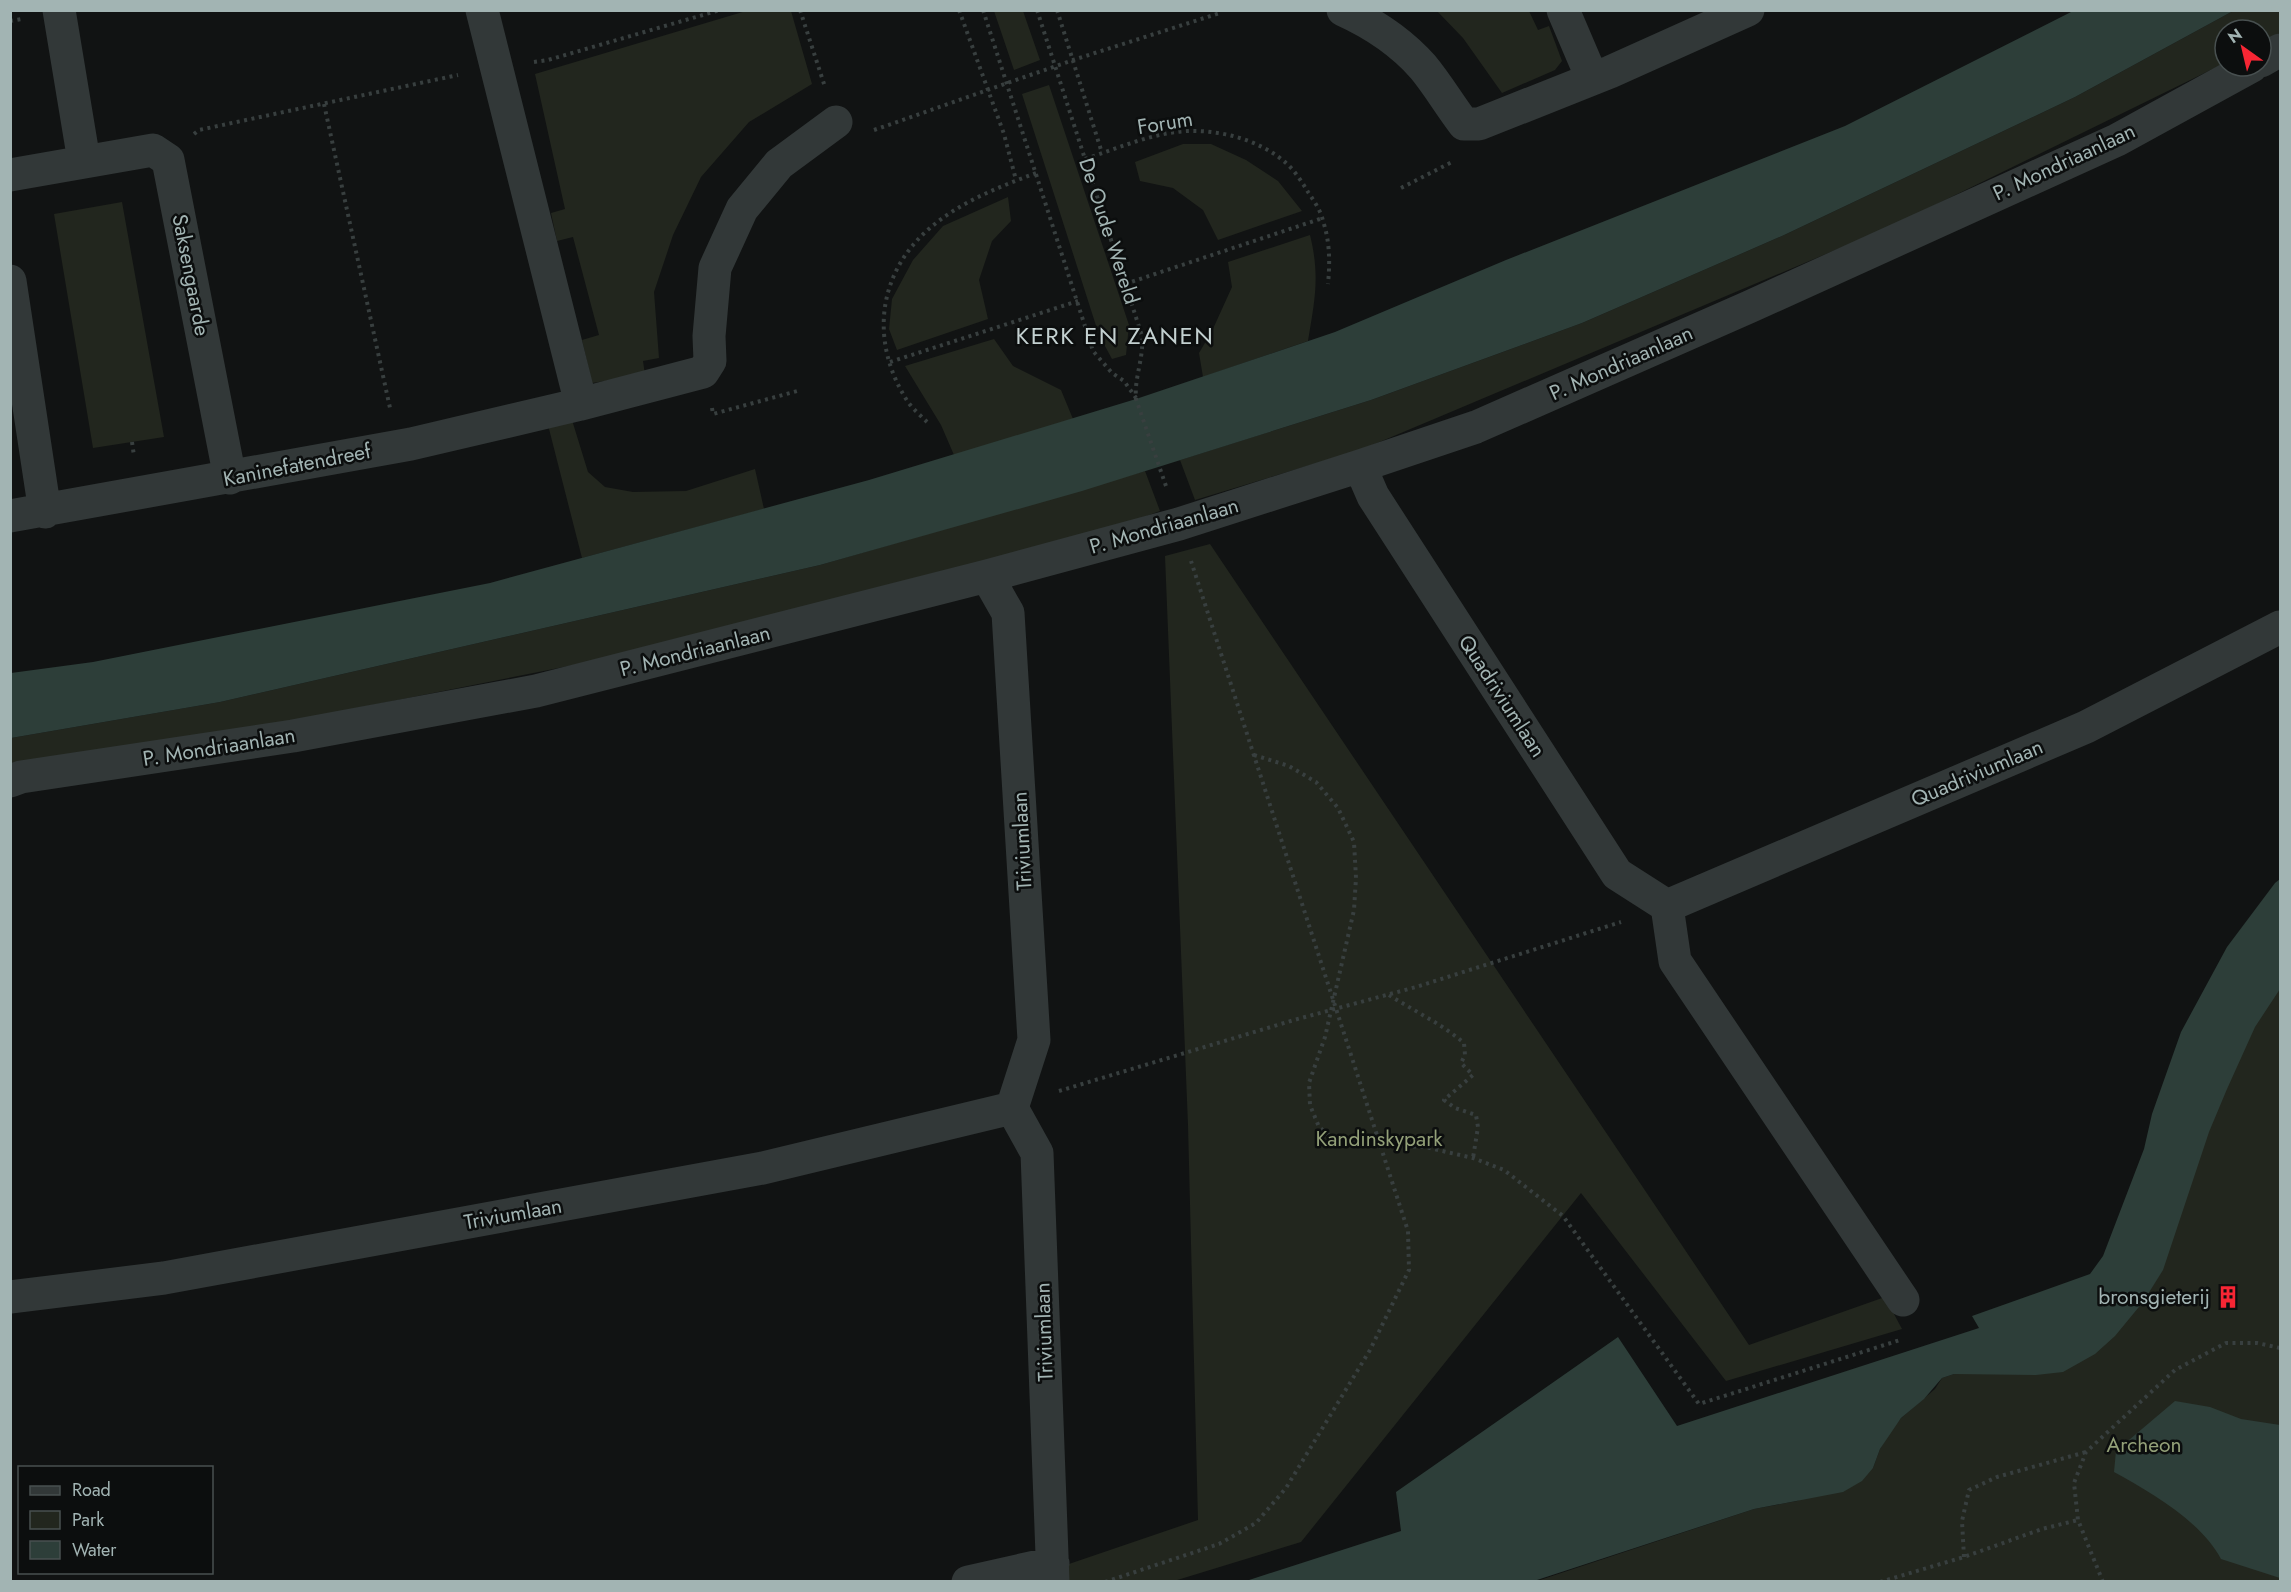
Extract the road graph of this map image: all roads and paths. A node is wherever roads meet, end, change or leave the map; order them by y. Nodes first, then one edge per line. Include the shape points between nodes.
1 (59, 10) edge
2 (482, 10) edge
3 (720, 10) edge
4 (800, 10) edge
5 (959, 10) edge
6 (983, 10) edge
7 (1037, 10) edge
8 (1057, 10) edge
9 (1219, 10) edge
10 (1343, 10) edge
11 (1563, 10) edge
12 (1748, 10) edge
13 (1073, 60) junction
14 (1056, 66) junction
15 (496, 68) junction
16 (1592, 78) junction
17 (2230, 78) edge
18 (1006, 83) junction
19 (988, 89) junction
20 (324, 104) junction
21 (836, 122) junction
22 (1479, 124) junction
23 (1102, 153) junction
24 (1085, 159) junction
25 (168, 160) junction
26 (84, 161) junction
27 (1036, 173) junction
28 (10, 175) edge
29 (1016, 180) junction
30 (1401, 188) dead end
31 (1323, 218) junction
32 (10, 281) edge
33 (1125, 284) junction
34 (1328, 284) dead end
35 (1078, 301) junction
36 (890, 362) junction
37 (702, 372) junction
38 (801, 390) dead end
39 (1136, 399) junction
40 (581, 404) junction
41 (927, 422) dead end
42 (398, 446) junction
43 (1360, 466) junction
44 (1161, 472) dead end
45 (230, 478) junction
46 (45, 512) junction
47 (10, 516) edge
48 (1179, 524) junction
49 (987, 576) junction
50 (2280, 627) edge
51 (1254, 755) junction
52 (10, 780) edge
53 (1667, 906) junction
54 (1388, 994) junction
55 (1334, 997) junction
56 (1337, 1009) junction
57 (1331, 1010) junction
58 (1012, 1108) junction
59 (1381, 1146) junction
60 (1473, 1158) junction
61 (10, 1297) edge
62 (1903, 1300) joint
63 (2280, 1348) edge
64 (2086, 1452) junction
65 (2078, 1520) junction
66 (1964, 1557) junction
67 (1053, 1572) edge
68 (968, 1581) edge
69 (1105, 1581) edge
70 (1880, 1581) edge
71 (2103, 1581) edge

1 - 26 street
2 - 15 street
3 - 15 path via 548,60
4 - 21 path
5 - 19 path
6 - 18 path, De Oude Wereld
7 - 14 path, De Oude Wereld
8 - 13 path
9 - 13 path via 1220,14
10 - 22 street via 1398,42 1424,68 1464,124
11 - 16 street
12 - 16 street
13 - 14 path
13 - 23 path
14 - 18 path
14 - 24 path, De Oude Wereld
15 - 20 path
15 - 40 street
16 - 22 street
17 - 43 street, P. Mondriaanlaan via 2117,140 1749,307 1476,427
18 - 19 path
18 - 27 path, De Oude Wereld
19 - 21 path via 847,140
19 - 29 path
20 - 25 path via 199,130
20 - 42 path
21 - 37 street via 779,164 742,209 715,268 710,361
22 - 30 path via 1462,156
23 - 24 path, Forum
23 - 31 path, Forum via 1187,131 1251,141 1286,163
24 - 33 path, De Oude Wereld
25 - 26 street via 153,150
25 - 45 street, Saksengaarde
26 - 28 street
27 - 29 path
27 - 35 path, De Oude Wereld
29 - 36 path via 951,212 912,245 897,268 882,314
31 - 33 path
31 - 34 path, Forum via 1328,240
32 - 46 street
33 - 39 path, De Oude Wereld via 1142,336
35 - 36 path
35 - 39 path, De Oude Wereld via 1093,351 1124,381
36 - 41 path via 909,403
37 - 38 path via 713,414
37 - 40 street, Kaninefatendreef
39 - 44 path, De Oude Wereld
40 - 42 street, Kaninefatendreef
42 - 45 street, Kaninefatendreef
43 - 48 street, P. Mondriaanlaan
43 - 53 street, Quadriviumlaan via 1373,496 1617,874
45 - 46 street, Kaninefatendreef
46 - 47 street, Kaninefatendreef
48 - 49 street, P. Mondriaanlaan
48 - 51 path
49 - 52 street, P. Mondriaanlaan via 536,691 293,736
49 - 58 street, Triviumlaan via 1008,613 1034,1040
50 - 53 street, Quadriviumlaan via 2086,727
51 - 55 path
51 - 55 path via 1289,766 1316,782 1338,807 1354,842 1354,910
53 - 54 path
53 - 62 street via 1676,961
54 - 56 path
54 - 60 path via 1464,1043 1461,1063 1473,1075 1444,1100 1476,1114
55 - 56 path
55 - 57 path
56 - 57 path
56 - 59 path
57 - 58 path
57 - 59 path via 1309,1083 1310,1105 1319,1127 1338,1143
58 - 61 street, Triviumlaan via 763,1168 164,1278
58 - 67 street, Triviumlaan via 1037,1153
59 - 60 path via 1425,1147
59 - 69 path via 1408,1231 1409,1270 1370,1350 1286,1488 1256,1523 1219,1544
60 - 62 path via 1503,1170 1563,1216 1699,1404 1922,1333
63 - 64 path via 2226,1343 2175,1370
64 - 65 path via 2074,1483
64 - 66 path via 1997,1477 1969,1490 1962,1521
65 - 66 path
65 - 71 path
66 - 70 path
67 - 68 street

